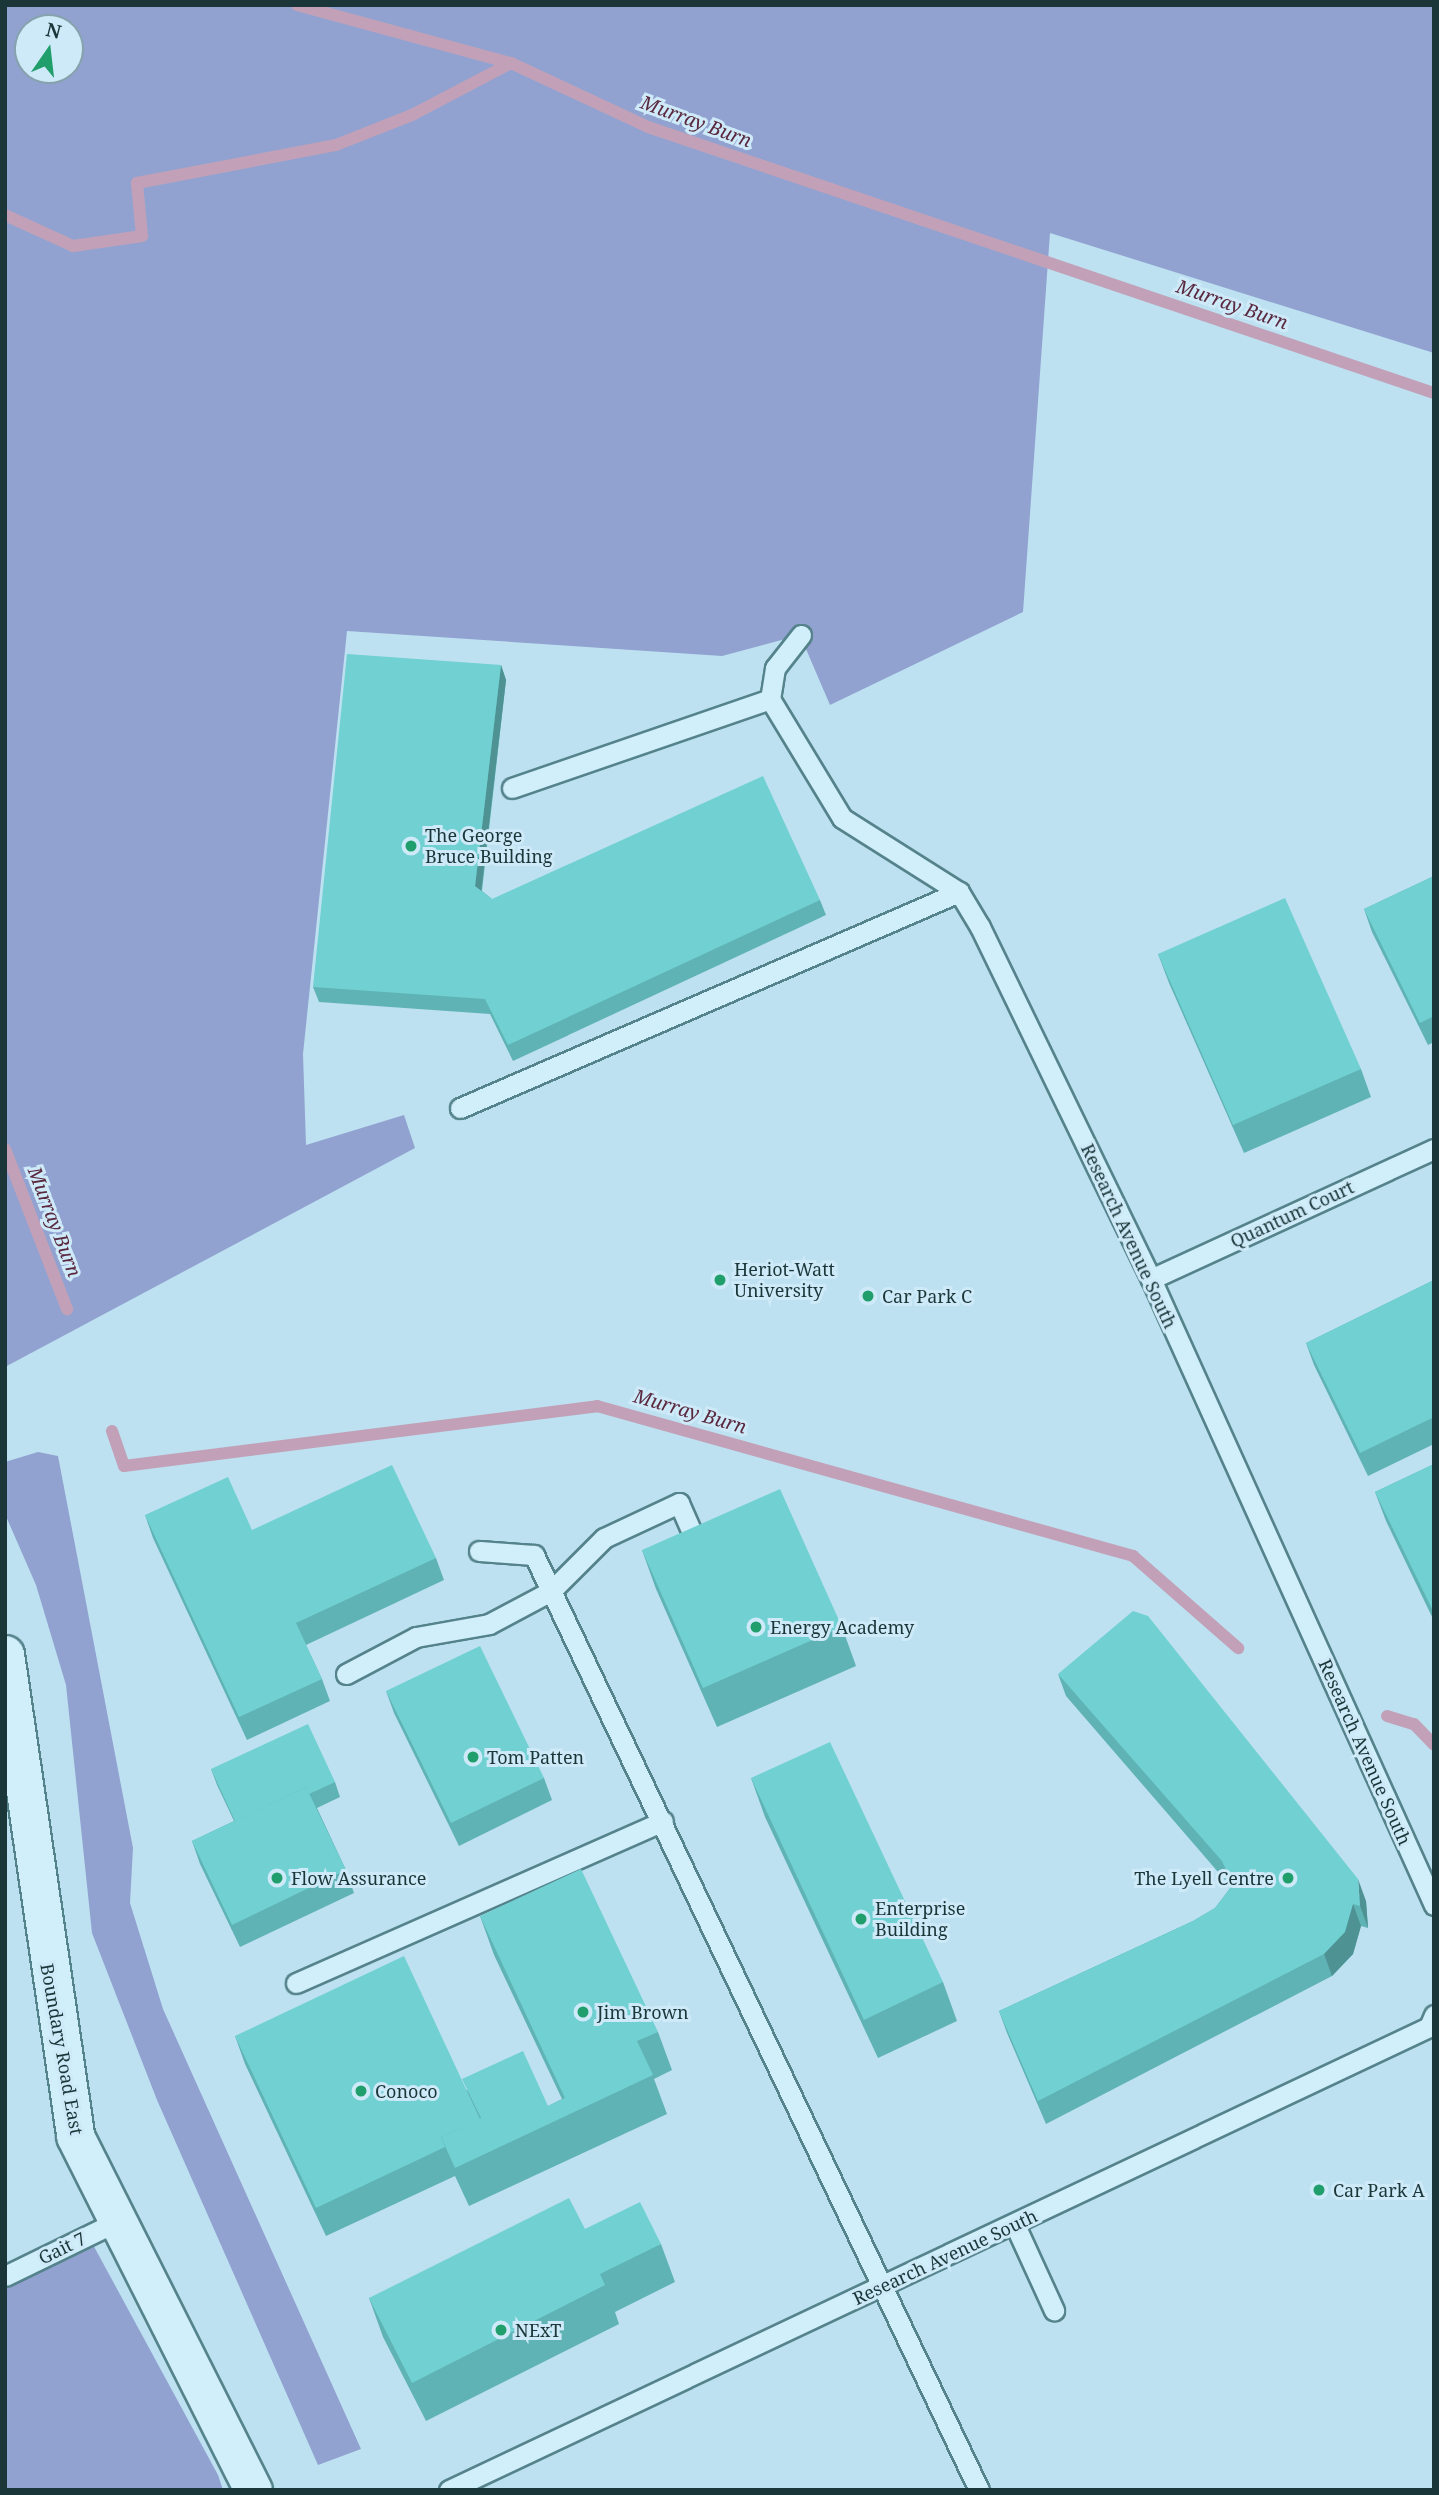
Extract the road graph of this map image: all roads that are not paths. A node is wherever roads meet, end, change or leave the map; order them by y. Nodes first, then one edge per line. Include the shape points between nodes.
1 (801, 635) dead end
2 (770, 699) junction
3 (512, 788) dead end
4 (959, 892) junction
5 (460, 1108) dead end
6 (1434, 1149) edge
7 (1151, 1279) junction
8 (479, 1551) dead end
9 (707, 1566) edge
10 (551, 1591) junction
11 (5, 1654) edge
12 (346, 1674) dead end
13 (663, 1821) junction
14 (1434, 1905) edge
15 (296, 1983) dead end
16 (1434, 2015) edge
17 (118, 2221) junction
18 (1015, 2225) junction
19 (5, 2276) edge
20 (885, 2285) junction
21 (1054, 2310) dead end
22 (253, 2490) edge
23 (449, 2490) edge
24 (979, 2490) edge

1 - 2 lane via 775,668
2 - 3 lane
2 - 4 lane via 842,818
4 - 5 lane
4 - 7 lane, Research Avenue South
6 - 7 lane, Quantum Court
7 - 14 lane, Research Avenue South
8 - 10 lane via 534,1555
9 - 10 lane via 679,1503 604,1538
10 - 12 lane via 489,1624 416,1637
10 - 13 lane
11 - 17 street, Boundary Road East via 75,2136
13 - 15 lane
13 - 20 lane
16 - 18 lane, Research Avenue South via 1429,2027
17 - 19 lane, Gait 7
17 - 22 street, Boundary Road East
18 - 20 lane, Research Avenue South
18 - 21 lane
20 - 23 lane, Research Avenue South
20 - 24 lane

